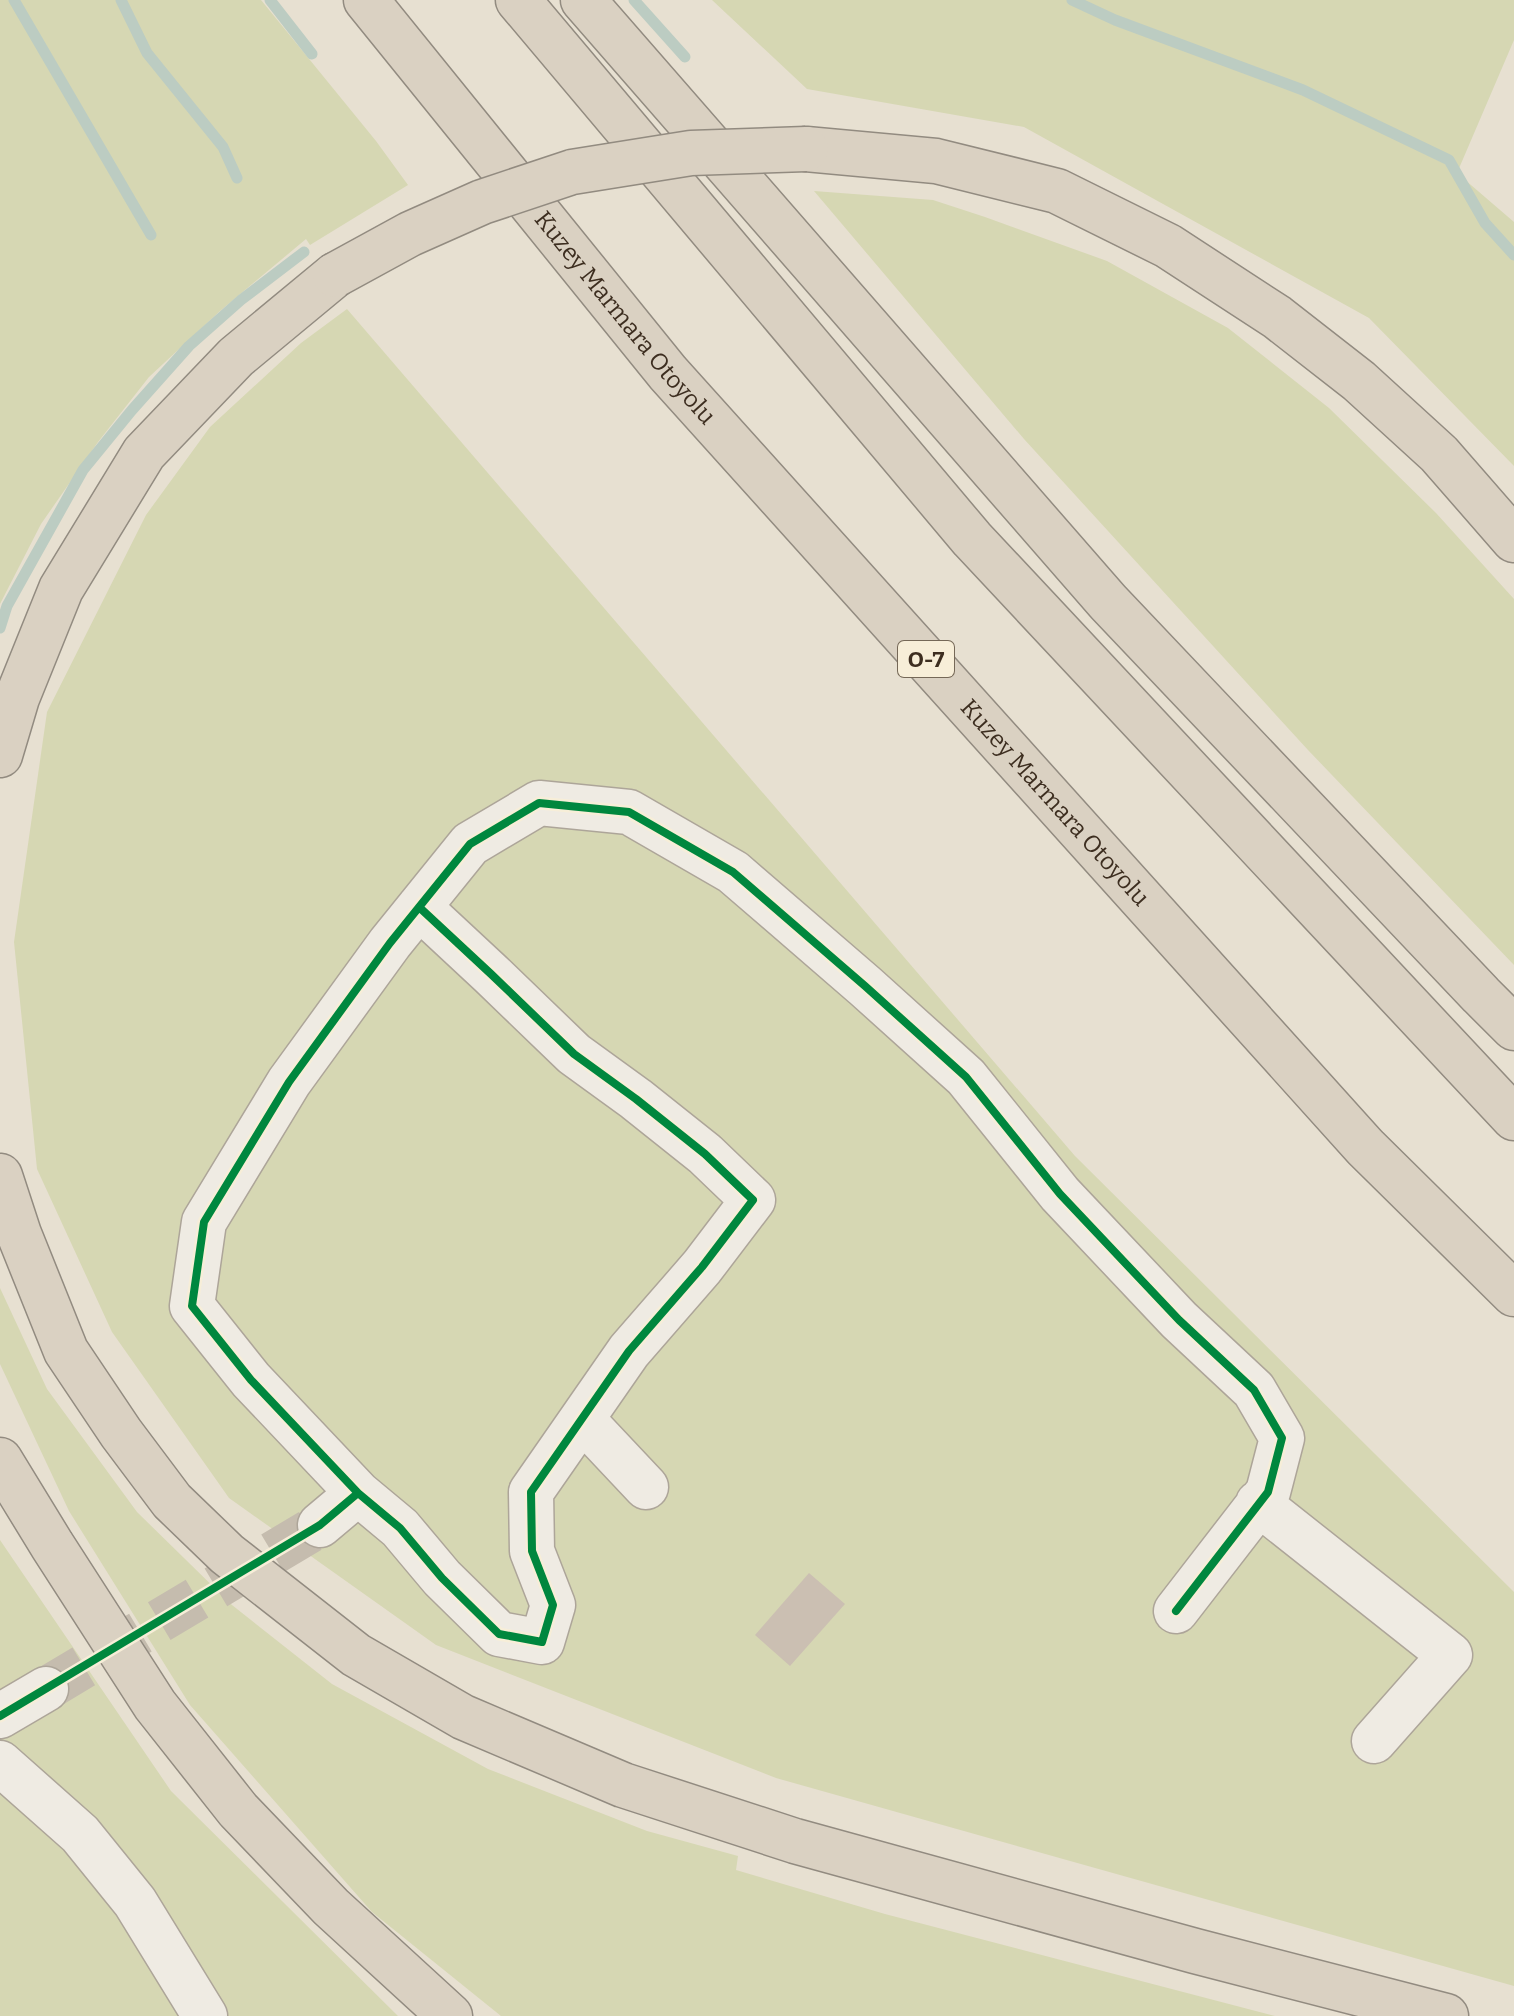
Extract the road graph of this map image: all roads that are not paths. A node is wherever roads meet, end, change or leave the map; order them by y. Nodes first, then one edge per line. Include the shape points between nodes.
1 (366, 0) edge
2 (518, 0) edge
3 (583, 0) edge
4 (1514, 540) edge
5 (0, 755) edge
6 (419, 907) junction
7 (1514, 1028) edge
8 (1514, 1118) edge
9 (0, 1176) edge
10 (1514, 1294) edge
11 (582, 1419) junction
12 (0, 1460) edge
13 (646, 1487) dead end
14 (358, 1493) junction
15 (1258, 1503) junction
16 (320, 1525) tunnel mouth
17 (1176, 1611) dead end
18 (46, 1689) tunnel mouth
19 (0, 1716) edge
20 (1374, 1741) dead end
21 (0, 1763) edge
22 (205, 2016) edge
23 (450, 2016) edge
24 (1446, 2016) edge

1 - 10 highway, Kuzey Marmara Otoyolu / O-7 via 668,373 1365,1147
2 - 8 highway via 972,539
3 - 7 highway via 1108,602
4 - 5 highway, bridge via 1439,454 1359,381 1277,317 1168,246 1057,191 936,161 806,149 691,153 572,172 482,202 410,234 335,275 236,357 144,453 61,589
6 - 11 street via 574,1054 705,1154 753,1200 629,1351
6 - 14 street via 289,1082 204,1222 192,1306 251,1380
6 - 15 street via 470,844 539,803 629,812 733,872 966,1077 1060,1194 1179,1320 1254,1390 1282,1438 1268,1492
9 - 24 highway via 66,1351 172,1501 227,1554 383,1671 463,1717 623,1785 795,1841
11 - 13 street
11 - 14 street via 531,1492 532,1551 553,1605 542,1642 499,1634 400,1528
12 - 23 highway via 155,1705 238,1810 331,1907
14 - 16 street
15 - 17 street
15 - 20 street via 1450,1655
18 - 19 street
21 - 22 street via 90,1845 135,1902

